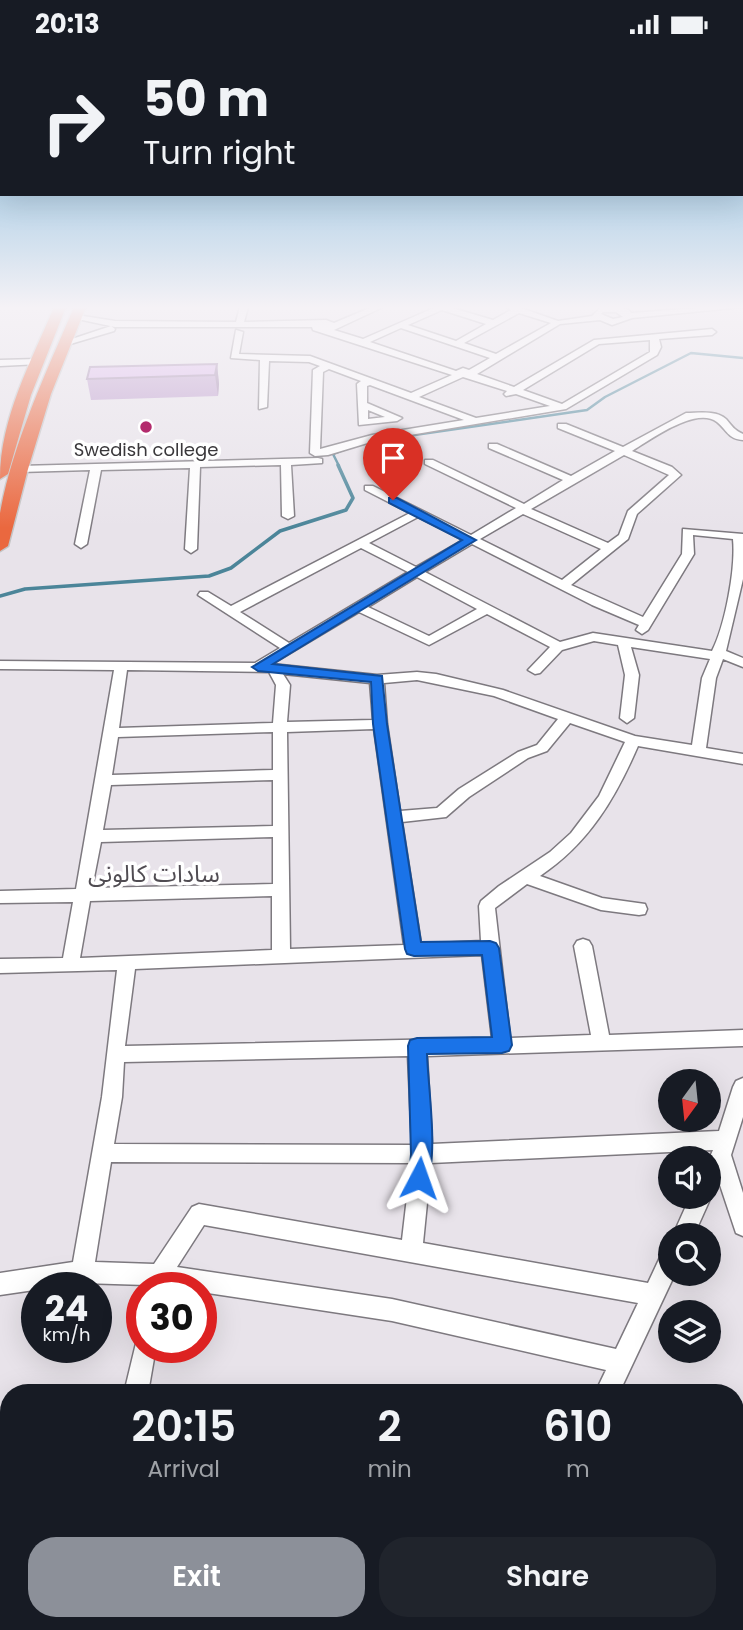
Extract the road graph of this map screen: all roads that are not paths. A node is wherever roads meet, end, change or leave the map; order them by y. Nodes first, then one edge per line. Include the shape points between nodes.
1 (30, 381) edge
2 (50, 381) edge
3 (264, 381) edge
4 (318, 381) edge
5 (372, 381) joint
6 (449, 381) edge
7 (480, 381) edge
8 (532, 381) edge
9 (607, 381) edge
10 (512, 393) junction
11 (44, 394) junction
12 (24, 395) junction
13 (414, 397) junction
14 (363, 405) dead end
15 (262, 407) dead end
16 (559, 409) junction
17 (477, 422) junction
18 (562, 426) dead end
19 (741, 437) dead end
20 (493, 446) dead end
21 (625, 451) junction
22 (318, 461) dead end
23 (286, 462) junction
24 (429, 462) dead end
25 (195, 464) junction
26 (96, 467) junction
27 (1, 468) edge
28 (20, 469) junction
29 (571, 480) junction
30 (369, 488) dead end
31 (523, 508) junction
32 (418, 513) junction
33 (288, 516) dead end
34 (741, 536) edge
35 (470, 540) junction
36 (360, 543) junction
37 (81, 544) dead end
38 (0, 546) edge
39 (191, 549) dead end
40 (611, 549) junction
41 (742, 560) edge
42 (415, 572) junction
43 (564, 585) junction
44 (204, 595) dead end
45 (359, 607) junction
46 (486, 608) junction
47 (230, 612) junction
48 (646, 623) junction
49 (630, 641) junction
50 (558, 646) junction
51 (290, 649) junction
52 (717, 654) junction
53 (743, 663) edge
54 (0, 666) edge
55 (121, 668) junction
56 (266, 668) junction
57 (535, 670) dead end
58 (377, 679) junction
59 (568, 716) junction
60 (627, 717) dead end
61 (380, 724) junction
62 (280, 728) junction
63 (110, 733) junction
64 (633, 740) junction
65 (698, 753) junction
66 (743, 759) edge
67 (280, 775) junction
68 (104, 781) junction
69 (395, 817) junction
70 (281, 831) junction
71 (93, 836) junction
72 (526, 877) junction
73 (281, 890) junction
74 (83, 894) junction
75 (0, 897) edge
76 (639, 909) dead end
77 (583, 946) dead end
78 (490, 948) junction
79 (414, 949) junction
80 (281, 955) junction
81 (127, 964) junction
82 (70, 965) junction
83 (0, 966) edge
84 (743, 1038) edge
85 (602, 1044) junction
86 (502, 1045) junction
87 (417, 1046) junction
88 (115, 1055) junction
89 (743, 1090) edge
90 (724, 1147) junction
91 (102, 1153) junction
92 (422, 1154) junction
93 (721, 1154) edge
94 (743, 1226) edge
95 (411, 1252) junction
96 (82, 1272) edge
97 (164, 1272) edge
98 (21, 1281) edge
99 (0, 1284) edge
100 (658, 1286) edge
101 (217, 1289) edge
102 (654, 1294) junction
103 (622, 1362) junction
104 (142, 1363) edge
105 (138, 1384) edge
106 (611, 1384) edge

1 - 12 highway
2 - 11 highway
3 - 15 street
4 - 17 street via 316,453 372,438
5 - 13 street
5 - 14 street via 362,384
6 - 13 street
7 - 10 street
8 - 10 street
9 - 16 street
10 - 16 street
11 - 12 highway
11 - 28 highway
12 - 27 highway
13 - 17 street
16 - 17 street
18 - 21 street
19 - 21 street via 721,420 693,415
20 - 29 street
21 - 29 street
21 - 40 street via 676,475 632,513 624,537
22 - 23 street
23 - 25 street
23 - 33 street
24 - 31 street
25 - 26 street
25 - 39 street
26 - 28 street
26 - 37 street
28 - 38 highway
29 - 31 street
30 - 32 street
31 - 35 street
31 - 40 street
32 - 35 street
32 - 36 street
34 - 41 street
34 - 48 street via 687,531 688,554
35 - 42 street
35 - 43 street
36 - 42 street
36 - 47 street
40 - 43 street
41 - 52 street
42 - 45 street
42 - 46 street
43 - 48 street
44 - 47 street
45 - 46 street via 429,641
45 - 51 street
46 - 50 street
47 - 51 street
48 - 49 street
49 - 50 street via 593,637
49 - 52 street
49 - 60 street
50 - 57 street
51 - 56 street
52 - 53 street
52 - 65 street
54 - 55 street
55 - 56 street
55 - 63 street
56 - 58 street
56 - 62 street via 283,685
58 - 59 street via 436,678
58 - 61 street
59 - 64 street
59 - 69 street via 542,748 523,755 441,813
61 - 62 street
61 - 69 street
62 - 63 street
62 - 67 street
63 - 68 street
64 - 65 street
64 - 72 street via 610,794 589,824 566,849
65 - 66 street
67 - 68 street
67 - 70 street
68 - 71 street
69 - 79 street
70 - 71 street
70 - 73 street
71 - 74 street
72 - 76 street via 601,904
72 - 78 street via 486,906
73 - 74 street
73 - 80 street
74 - 75 street
74 - 82 street
77 - 85 street
78 - 79 street
78 - 86 street
79 - 80 street
80 - 81 street
81 - 82 street
81 - 88 street
82 - 83 street
84 - 85 street
85 - 86 street
86 - 87 street
87 - 88 street
87 - 92 street
88 - 91 street
89 - 90 street
90 - 92 street
90 - 93 street
90 - 94 street
91 - 92 street
91 - 96 street
92 - 95 street
95 - 97 street via 199,1214
95 - 102 street
98 - 99 street
100 - 102 street
101 - 103 street via 392,1310
102 - 103 street
103 - 106 street
104 - 105 street

